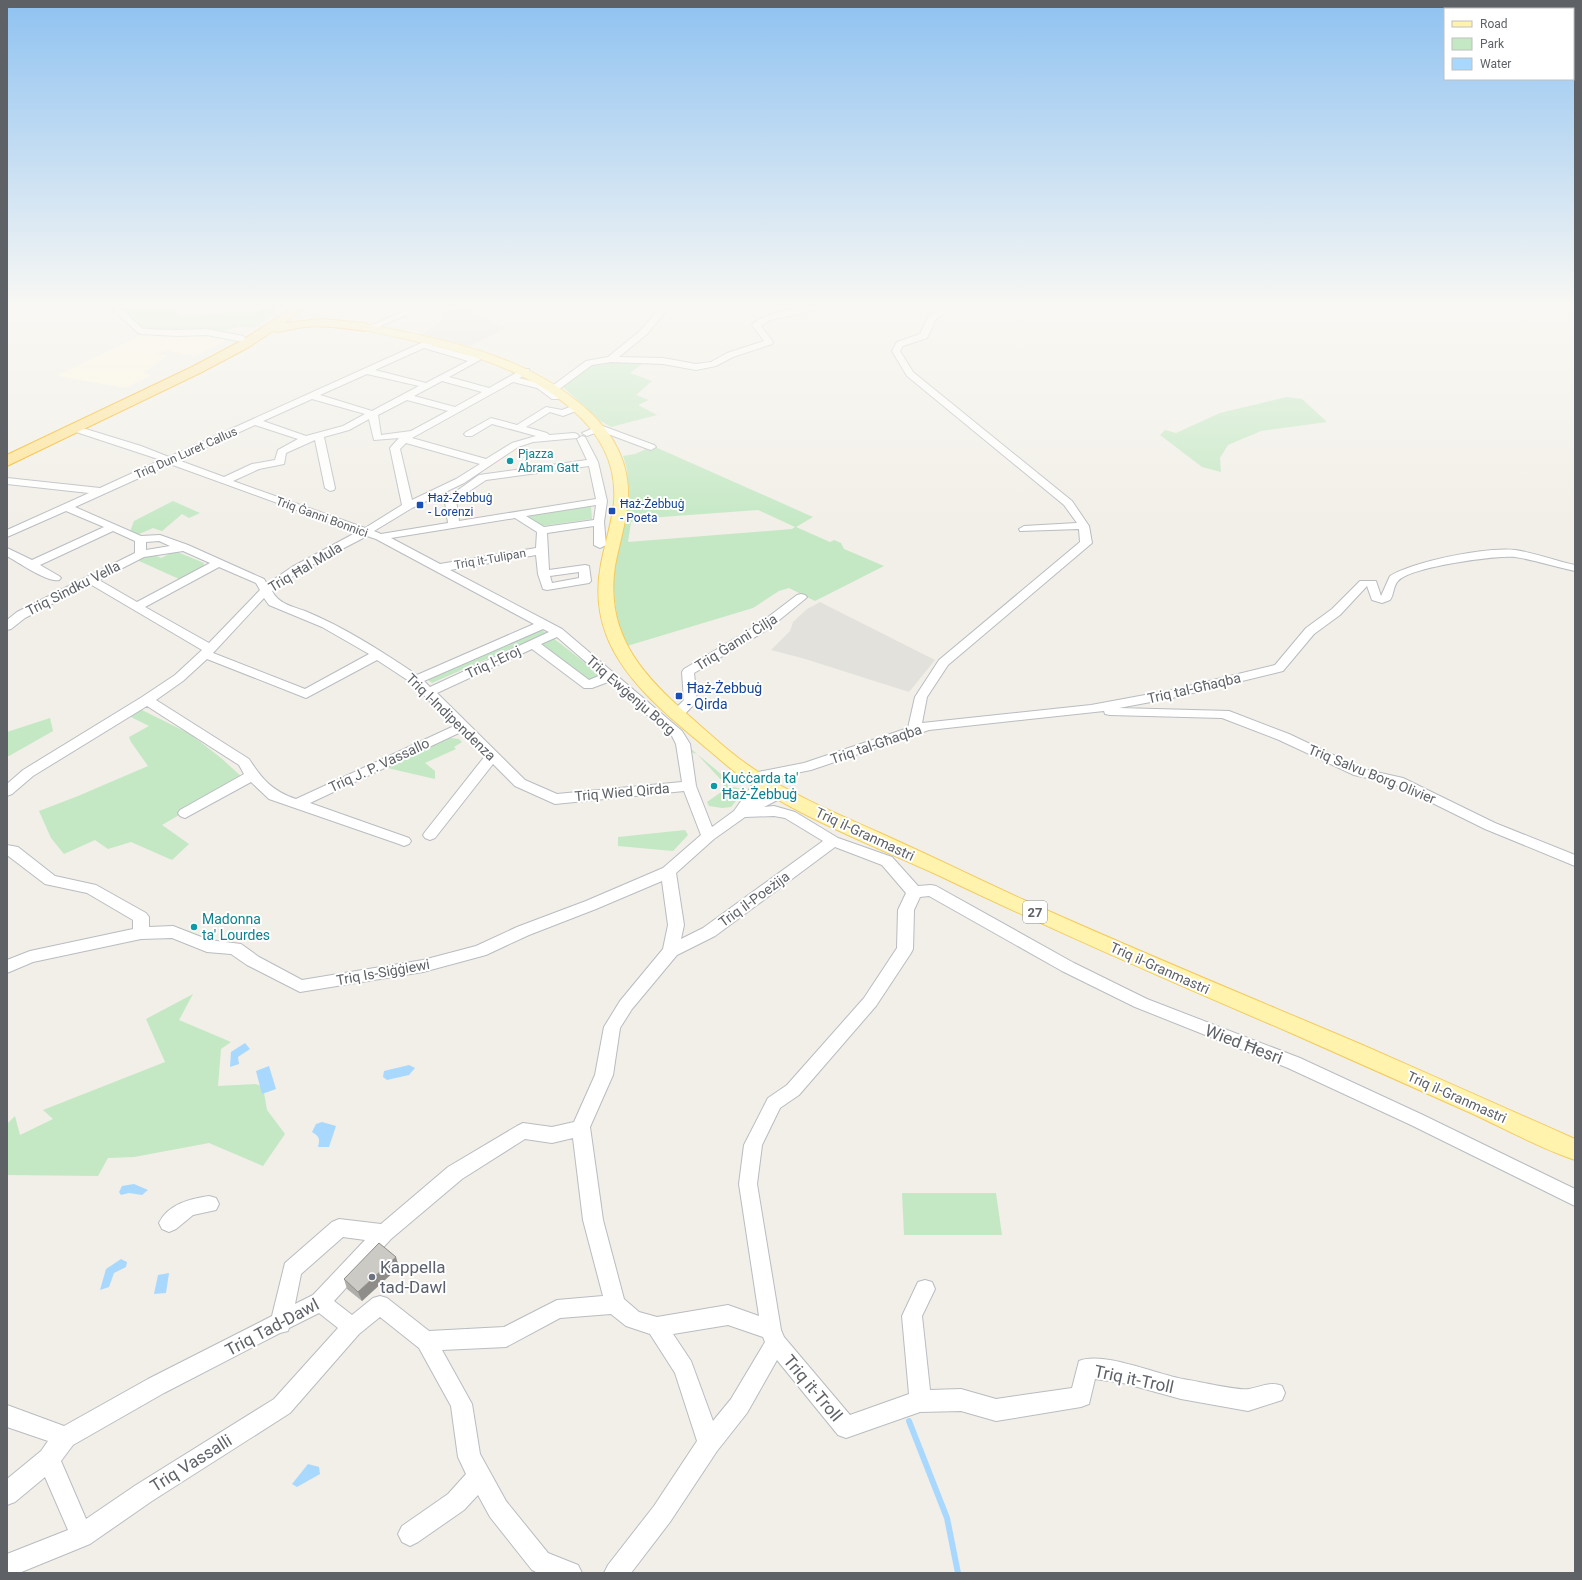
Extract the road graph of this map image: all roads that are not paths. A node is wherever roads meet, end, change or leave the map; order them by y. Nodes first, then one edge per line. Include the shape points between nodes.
1 (162, 381) edge
2 (173, 381) edge
3 (346, 381) edge
4 (407, 381) edge
5 (435, 381) edge
6 (451, 381) edge
7 (508, 381) edge
8 (518, 381) edge
9 (539, 381) edge
10 (569, 381) edge
11 (918, 381) edge
12 (425, 385) junction
13 (490, 391) junction
14 (555, 393) junction
15 (312, 396) junction
16 (406, 397) junction
17 (578, 407) junction
18 (456, 410) junction
19 (374, 416) junction
20 (256, 422) junction
21 (74, 428) junction
22 (518, 428) junction
23 (469, 434) dead end
24 (604, 434) junction
25 (319, 435) junction
26 (408, 436) junction
27 (548, 436) junction
28 (583, 436) junction
29 (306, 439) junction
30 (650, 447) dead end
31 (7, 454) edge
32 (170, 460) junction
33 (7, 462) edge
34 (592, 462) junction
35 (488, 463) junction
36 (7, 481) edge
37 (224, 481) junction
38 (330, 488) dead end
39 (100, 490) junction
40 (602, 501) junction
41 (408, 506) junction
42 (68, 508) junction
43 (515, 514) junction
44 (599, 522) junction
45 (454, 524) junction
46 (1084, 526) junction
47 (111, 528) junction
48 (1024, 529) dead end
49 (542, 531) junction
50 (364, 533) junction
51 (7, 534) edge
52 (380, 537) junction
53 (140, 539) junction
54 (600, 545) dead end
55 (184, 547) junction
56 (541, 551) junction
57 (7, 552) edge
58 (141, 554) junction
59 (219, 562) junction
60 (31, 565) junction
61 (440, 568) junction
62 (1575, 568) edge
63 (544, 571) dead end
64 (55, 578) dead end
65 (91, 580) junction
66 (265, 591) junction
67 (801, 597) dead end
68 (136, 607) junction
69 (543, 624) junction
70 (7, 626) edge
71 (558, 632) junction
72 (533, 644) junction
73 (208, 651) junction
74 (378, 654) junction
75 (611, 676) junction
76 (416, 680) junction
77 (429, 692) junction
78 (148, 700) junction
79 (1092, 709) junction
80 (678, 713) junction
81 (462, 727) junction
82 (920, 728) junction
83 (492, 756) junction
84 (252, 775) junction
85 (757, 779) junction
86 (688, 786) junction
87 (7, 791) edge
88 (780, 793) junction
89 (555, 799) joint
90 (296, 804) junction
91 (185, 813) dead end
92 (740, 814) junction
93 (430, 835) dead end
94 (709, 836) junction
95 (404, 841) dead end
96 (834, 841) junction
97 (7, 850) edge
98 (1575, 861) edge
99 (668, 872) junction
100 (914, 892) junction
101 (142, 933) junction
102 (671, 951) junction
103 (7, 967) edge
104 (581, 1127) junction
105 (1575, 1150) edge
106 (1575, 1198) edge
107 (209, 1204) dead end
108 (169, 1223) dead end
109 (384, 1234) junction
110 (925, 1289) dead end
111 (320, 1302) junction
112 (615, 1304) junction
113 (281, 1324) junction
114 (352, 1327) junction
115 (656, 1327) junction
116 (773, 1336) junction
117 (426, 1341) junction
118 (1274, 1393) dead end
119 (920, 1401) junction
120 (7, 1416) edge
121 (65, 1437) junction
122 (709, 1443) junction
123 (49, 1459) junction
124 (479, 1477) junction
125 (7, 1494) edge
126 (410, 1534) dead end
127 (82, 1536) junction
128 (7, 1566) edge
129 (570, 1573) edge
130 (616, 1573) edge

1 - 31 highway
2 - 21 highway
3 - 15 street, Triq Dun Luret Callus
4 - 12 street
5 - 12 street
6 - 13 street
7 - 13 street
8 - 14 street
9 - 14 main road, Triq il-Granmastri / 27
10 - 14 street
11 - 46 street via 1068,503
12 - 16 street
13 - 18 street
14 - 17 main road, Triq il-Granmastri / 27
15 - 19 street
15 - 20 street, Triq Dun Luret Callus
16 - 18 street
16 - 19 street
17 - 22 street via 563,413 549,409
17 - 24 main road, Triq il-Granmastri / 27
18 - 26 street
19 - 25 street via 346,428
19 - 26 street via 377,438
20 - 29 street
20 - 32 street, Triq Dun Luret Callus
21 - 32 street, Triq Ġanni Bonnici
21 - 33 highway via 14,456
22 - 23 street via 491,421
22 - 27 street
24 - 28 street, Triq Ħal Mula
24 - 28 street, Triq Ħal Mula
24 - 30 street
24 - 80 main road, Triq il-Granmastri / 27 via 618,469 621,494 610,559 607,614 621,649 633,668 648,686
25 - 29 street
25 - 38 street
26 - 35 street
26 - 41 street via 395,448
27 - 28 street, Triq Ħal Mula
27 - 35 street, Triq Ħal Mula via 515,445
28 - 34 street
29 - 37 street via 281,452 280,462 256,466
32 - 37 street, Triq Ġanni Bonnici
32 - 39 street, Triq Dun Luret Callus
34 - 40 street
34 - 45 street via 483,477 452,498 450,502
35 - 41 street, Triq Ħal Mula via 460,481
36 - 39 street
37 - 50 street, Triq Ġanni Bonnici
39 - 42 street, Triq Dun Luret Callus
40 - 43 street
40 - 44 street
41 - 50 street, Triq Ħal Mula
42 - 47 street
42 - 51 street, Triq Dun Luret Callus
43 - 45 street
43 - 49 street
44 - 49 street
44 - 54 street
45 - 52 street
46 - 48 street
46 - 82 street via 1086,544 943,663 921,698
47 - 53 street
47 - 60 street
49 - 56 street
50 - 52 street, Triq Ġanni Bonnici
50 - 66 street, Triq Ħal Mula via 296,569
52 - 61 street, Triq Ġanni Bonnici
53 - 55 street, Triq l-Indipendenza via 160,538
53 - 58 street
55 - 58 street, Triq Sindku Vella
55 - 59 street, Triq l-Indipendenza
56 - 61 street, Triq it-Tulipan
56 - 63 street
57 - 60 street
58 - 65 street, Triq Sindku Vella
59 - 66 street, Triq l-Indipendenza via 260,581
59 - 68 street
60 - 64 street
61 - 69 street, Triq Ġanni Bonnici
62 - 79 street, Triq tal-Għaqba via 1523,554 1504,552 1451,560 1402,573 1394,579 1383,600 1373,595 1372,583 1364,583 1336,612 1310,631 1279,668 1172,694
65 - 68 street
65 - 70 street, Triq Sindku Vella via 21,615
66 - 73 street, Triq Ħal Mula
66 - 74 street, Triq l-Indipendenza via 273,603 326,624
67 - 80 street, Triq Ġanni Ċilja via 763,627 688,672 691,701
68 - 73 street
69 - 71 street, Triq Ġanni Bonnici
69 - 76 street, Triq l-Eroj
71 - 72 street, Triq l-Eroj
71 - 75 street, Triq Ewġenju Borg
72 - 75 street via 588,685
72 - 77 street, Triq l-Eroj
73 - 74 street via 306,694
73 - 78 street, Triq Ħal Mula via 179,678
74 - 76 street, Triq l-Indipendenza
75 - 86 street, Triq Ewġenju Borg via 677,734 683,744
76 - 77 street, Triq l-Indipendenza
77 - 81 street, Triq l-Indipendenza
78 - 84 street via 244,762
78 - 87 street, Triq Ħal Mula via 124,712 28,773
79 - 82 street, Triq tal-Għaqba
79 - 98 street, Triq Salvu Borg Olivier via 1144,714 1224,714 1284,737 1359,772 1398,781 1490,826
80 - 85 main road, Triq il-Granmastri / 27
81 - 83 street, Triq l-Indipendenza
81 - 90 street, Triq J. P. Vassallo
82 - 85 street, Triq tal-Għaqba via 806,767
83 - 89 street, Triq l-Indipendenza via 520,783
83 - 93 street
84 - 90 street via 274,796
84 - 91 street
85 - 88 main road, Triq il-Granmastri / 27
85 - 92 street, Triq Is-Siġġiewi
86 - 89 street, Triq Wied Qirda
86 - 94 street, Triq Ewġenju Borg
88 - 92 street, Triq Is-Siġġiewi
88 - 105 main road, Triq il-Granmastri / 27 via 1152,966 1315,1034
90 - 95 street
92 - 94 street, Triq Is-Siġġiewi
92 - 96 street via 774,811 790,815
94 - 99 street, Triq Is-Siġġiewi
96 - 100 street via 887,861
96 - 102 street, Triq il-Poeżija via 709,932
97 - 101 street via 13,851 50,880 91,889 141,917
99 - 101 street, Triq Is-Siġġiewi via 480,951 416,967 300,986 253,961 236,948 207,946 173,932
99 - 102 street via 676,925
100 - 106 street, Wied Ħesri via 931,890 1068,967 1141,1003 1294,1063
100 - 116 street via 906,910 905,949 870,1002 793,1090 774,1103 753,1146 748,1184
101 - 103 street, Triq Is-Siġġiewi via 30,957
102 - 104 street via 626,1005 612,1027 604,1075
104 - 109 street, Triq Tad-Dawl via 572,1132 541,1136 523,1131 455,1173
104 - 112 street via 594,1220
107 - 108 street via 188,1208
109 - 111 street, Triq Tad-Dawl
109 - 113 street via 339,1228 292,1269
110 - 119 street via 912,1316
111 - 113 street, Triq Tad-Dawl
111 - 114 street
112 - 115 street via 633,1319
112 - 117 street via 557,1309 506,1337
113 - 121 street, Triq Tad-Dawl via 156,1386
114 - 117 street, Triq Vassalli via 380,1305
114 - 127 street, Triq Vassalli via 282,1406 144,1493
115 - 116 street via 728,1315
115 - 122 street via 684,1368
116 - 119 street, Triq it-Troll via 846,1427
116 - 122 street via 739,1406
117 - 124 street via 461,1404 469,1457
118 - 119 street, Triq it-Troll via 1248,1400 1181,1389 1123,1373 1086,1368 1081,1397 996,1410 961,1400
120 - 121 street
121 - 123 street, Triq Tad-Dawl
122 - 130 street via 662,1514
123 - 125 street, Triq Tad-Dawl
123 - 127 street
124 - 126 street via 456,1502
124 - 129 street via 498,1509 540,1562
127 - 128 street, Triq Vassalli

